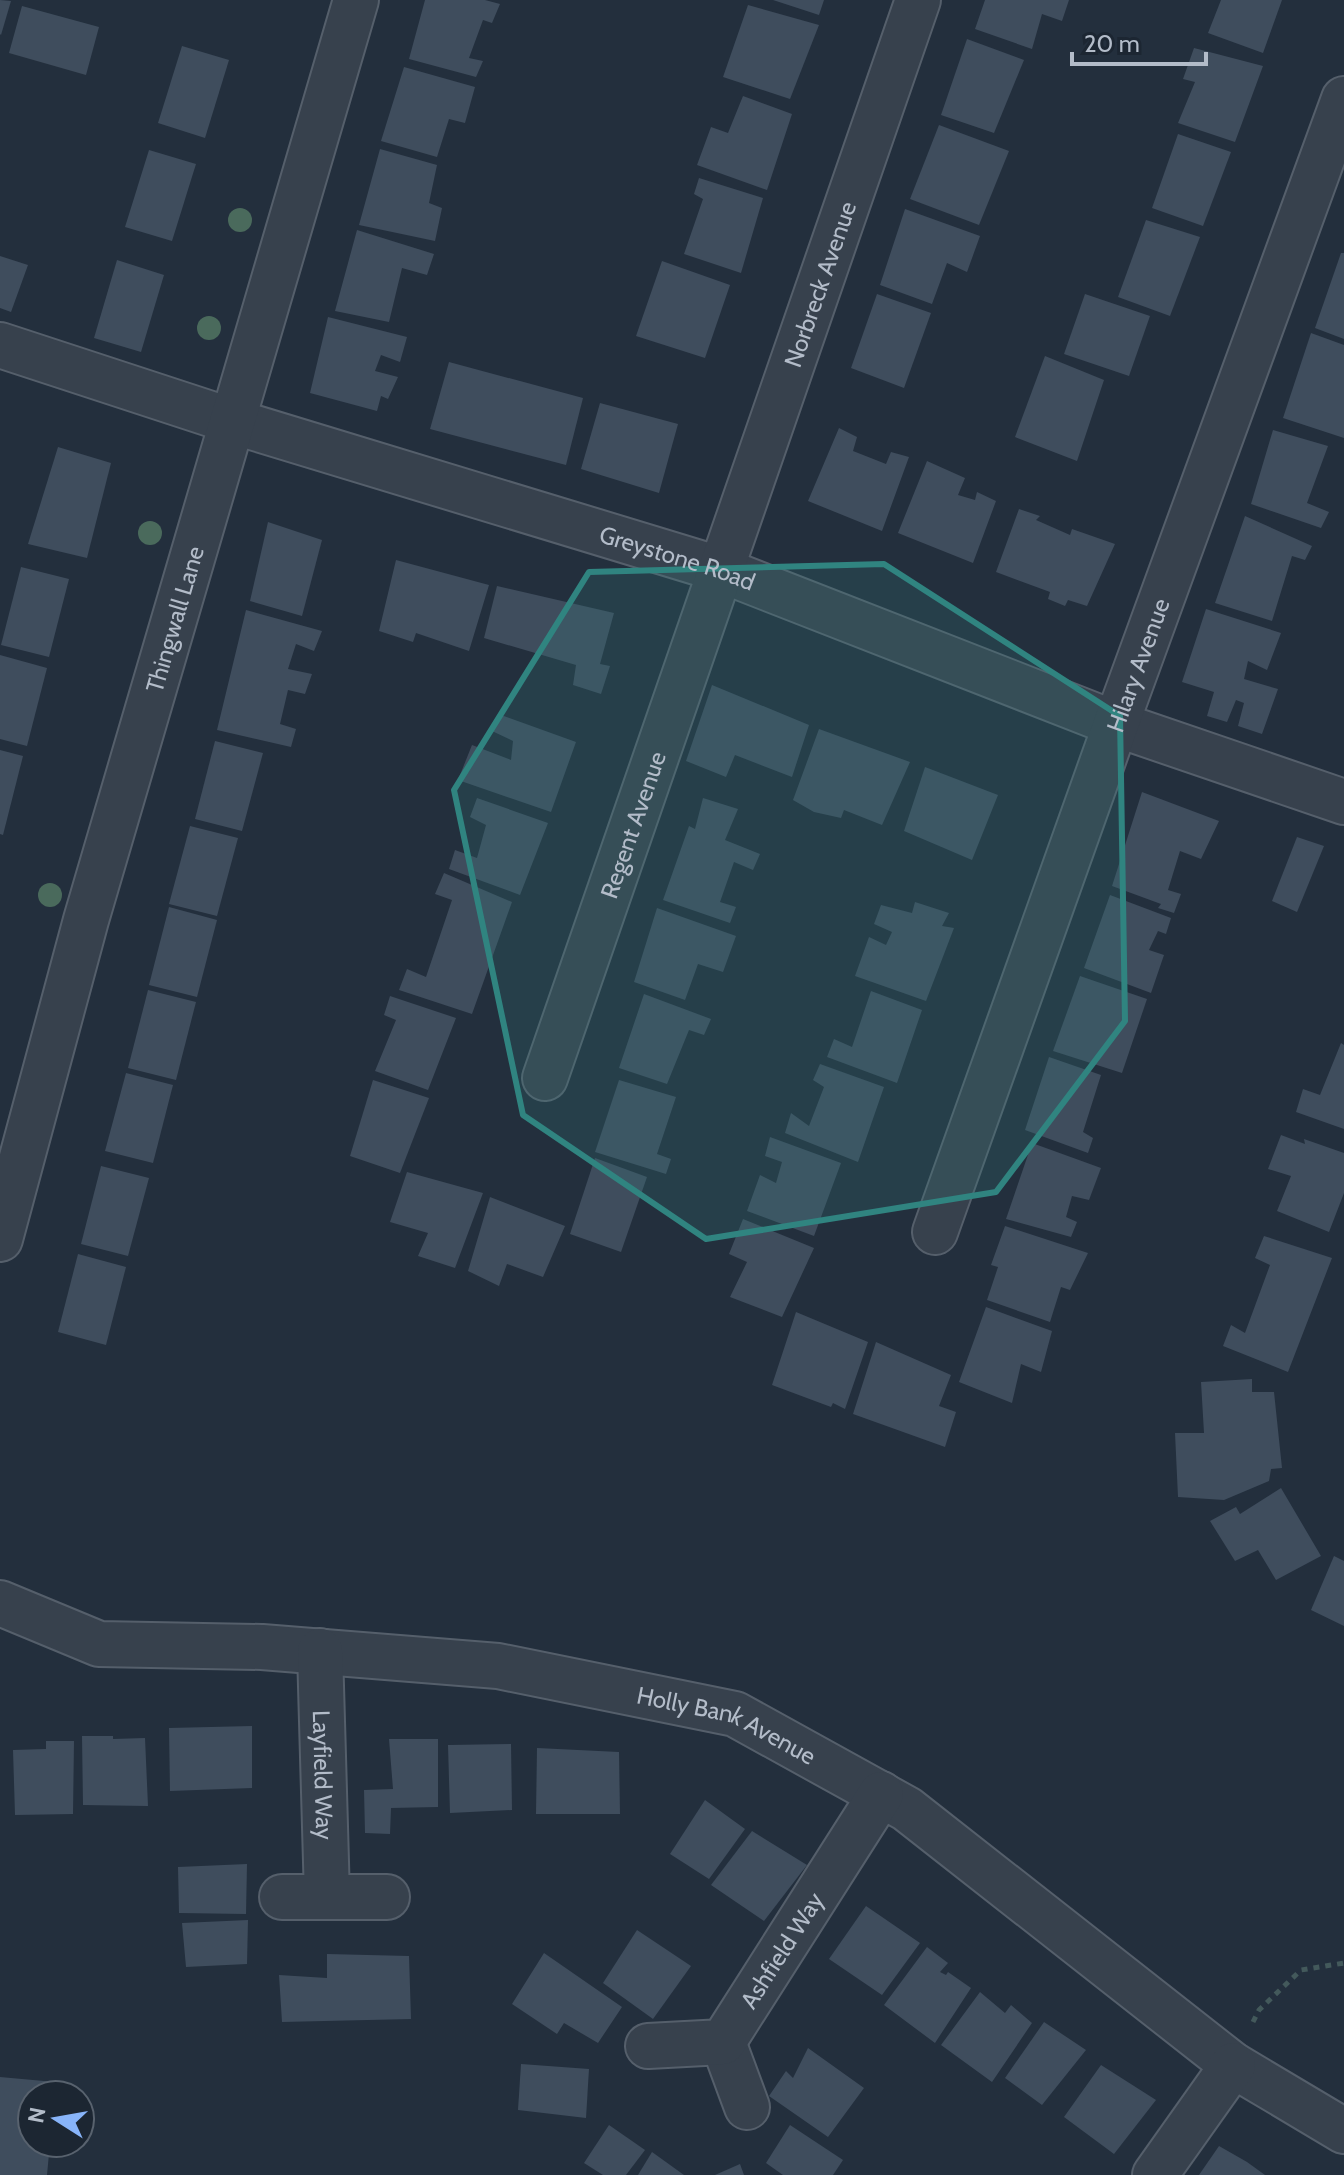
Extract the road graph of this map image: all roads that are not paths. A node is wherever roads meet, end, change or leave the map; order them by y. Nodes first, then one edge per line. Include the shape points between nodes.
1 (356, 0) edge
2 (918, 0) edge
3 (1344, 99) edge
4 (0, 345) edge
5 (232, 421) junction
6 (719, 569) junction
7 (1116, 724) junction
8 (1344, 802) edge
9 (545, 1078) dead end
10 (935, 1232) dead end
11 (0, 1239) edge
12 (0, 1603) edge
13 (320, 1651) junction
14 (881, 1794) junction
15 (282, 1897) dead end
16 (327, 1897) junction
17 (387, 1897) dead end
18 (723, 2042) junction
19 (648, 2046) dead end
20 (1233, 2065) junction
21 (747, 2107) dead end
22 (1344, 2131) edge
23 (1155, 2175) edge

1 - 5 street, Thingwall Lane
2 - 6 street, Norbreck Avenue
3 - 7 street, Hilary Avenue
4 - 5 street, Greystone Road
5 - 6 street, Greystone Road
5 - 11 street, Thingwall Lane via 86,920
6 - 7 street, Greystone Road
6 - 9 street, Regent Avenue
7 - 8 street, Greystone Road
7 - 10 street, Hilary Avenue
12 - 13 street, Holly Bank Avenue via 99,1644
13 - 14 street, Holly Bank Avenue via 498,1666 735,1714
13 - 16 street, Layfield Way
14 - 18 street, Ashfield Way
14 - 20 street, Holly Bank Avenue
15 - 16 street
16 - 17 street
18 - 19 street
18 - 21 street
20 - 22 street, Holly Bank Avenue
20 - 23 street

